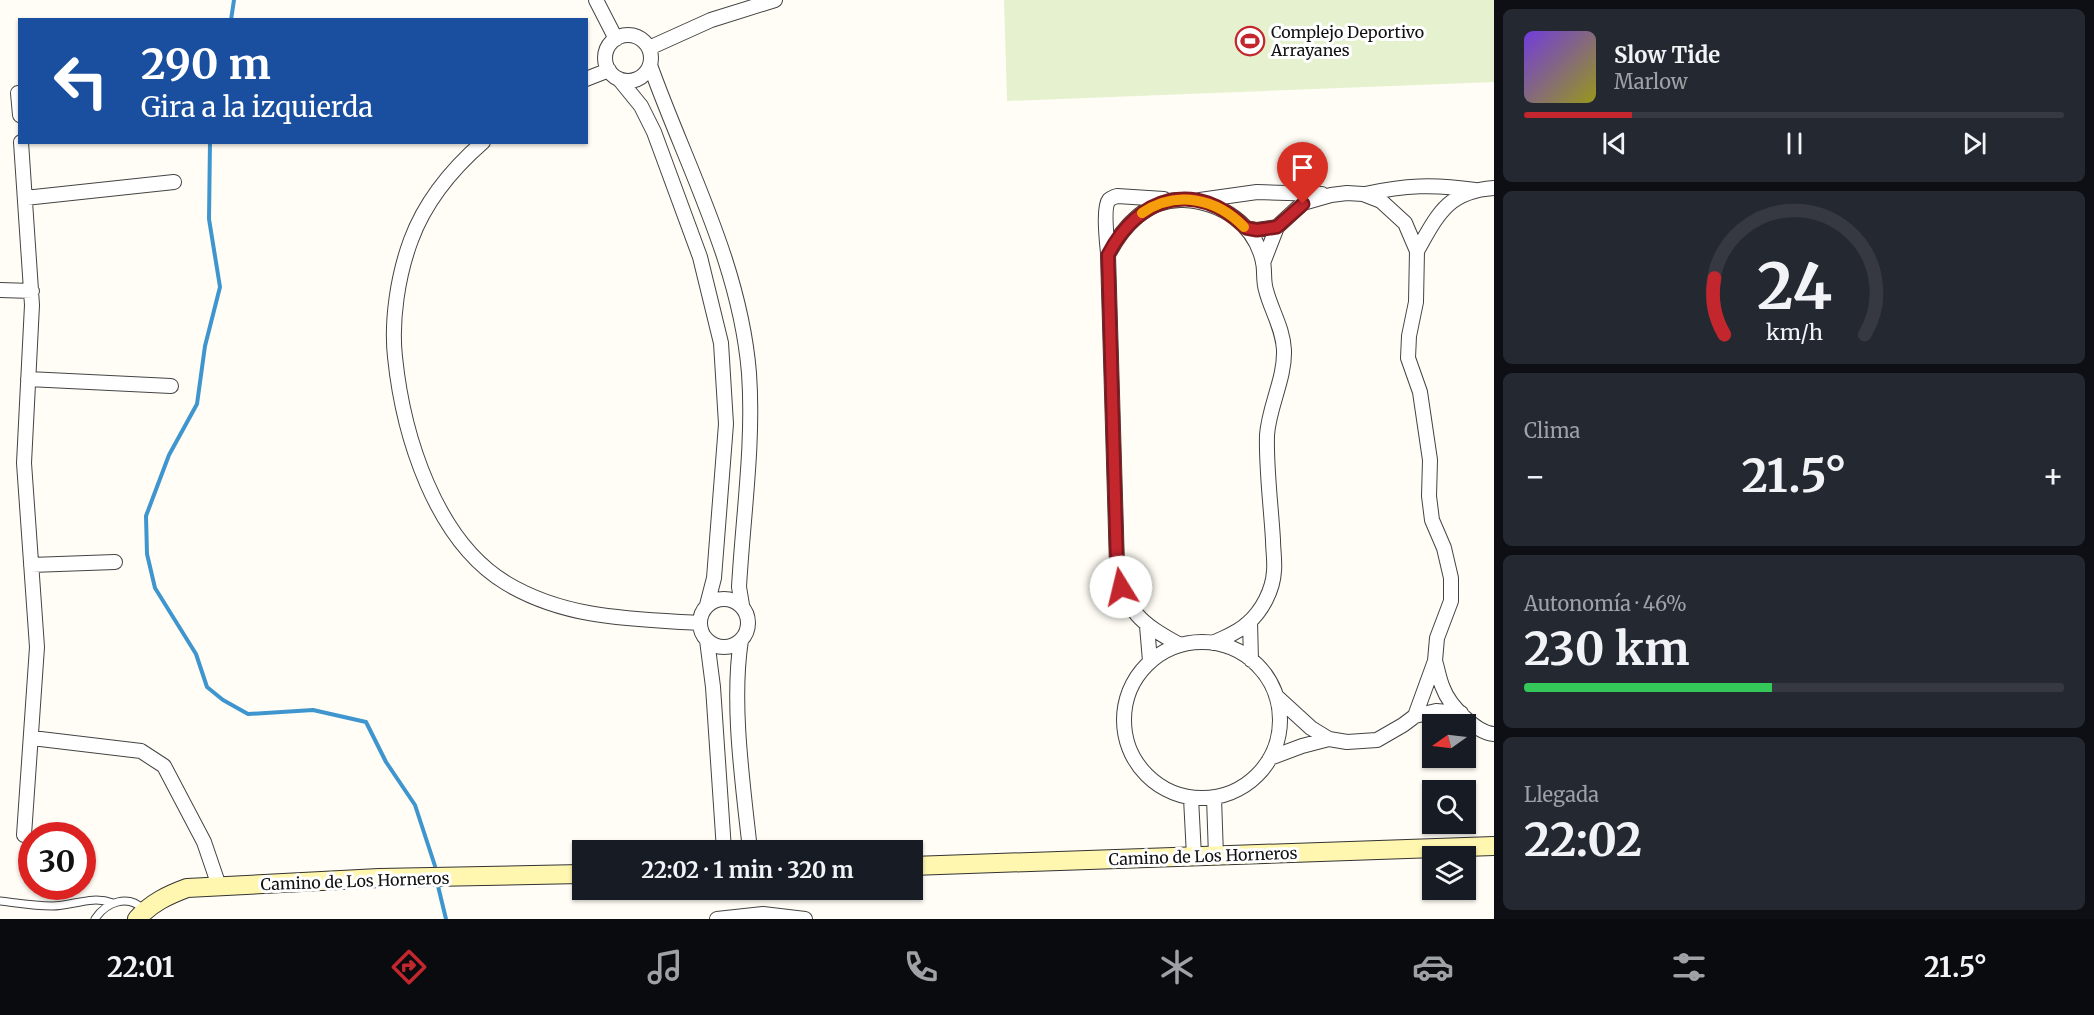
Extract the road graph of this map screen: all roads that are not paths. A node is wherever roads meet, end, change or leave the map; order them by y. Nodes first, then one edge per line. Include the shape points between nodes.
1 (596, 0) edge
2 (775, 0) edge
3 (616, 39) junction
4 (649, 48) junction
5 (650, 65) junction
6 (614, 74) junction
7 (588, 79) edge
8 (21, 144) edge
9 (481, 144) edge
10 (174, 182) dead end
11 (1494, 188) edge
12 (1475, 190) junction
13 (1363, 194) junction
14 (1330, 195) junction
15 (26, 198) junction
16 (1176, 199) junction
17 (1195, 200) junction
18 (1436, 219) junction
19 (1405, 223) junction
20 (1277, 227) junction
21 (1246, 228) junction
22 (722, 251) junction
23 (1417, 251) junction
24 (1108, 255) junction
25 (700, 257) junction
26 (1263, 262) junction
27 (0, 290) edge
28 (32, 291) junction
29 (28, 379) junction
30 (171, 386) dead end
31 (726, 424) junction
32 (749, 424) junction
33 (116, 562) dead end
34 (31, 566) junction
35 (707, 605) junction
36 (741, 605) junction
37 (1250, 622) junction
38 (700, 623) junction
39 (1147, 626) junction
40 (707, 640) junction
41 (741, 640) junction
42 (1212, 643) junction
43 (1180, 645) junction
44 (1251, 660) junction
45 (1150, 661) junction
46 (1436, 661) junction
47 (1276, 696) junction
48 (1461, 713) junction
49 (1415, 717) junction
50 (1494, 734) edge
51 (32, 738) junction
52 (1329, 739) junction
53 (1270, 758) junction
54 (1191, 798) junction
55 (1214, 798) junction
56 (25, 822) edge
57 (723, 840) edge
58 (749, 840) edge
59 (1494, 846) edge
60 (1194, 856) junction
61 (1216, 856) junction
62 (923, 866) edge
63 (572, 874) edge
64 (219, 886) junction
65 (0, 901) edge
66 (112, 903) junction
67 (141, 915) edge
68 (95, 919) edge
69 (717, 919) edge
70 (805, 919) edge

1 - 3 street
2 - 4 street via 711,20
3 - 4 street via 631,36
3 - 6 street via 606,56
4 - 5 street
5 - 6 street via 638,79 625,81
5 - 22 street
6 - 7 street
6 - 25 street via 641,106 654,132
8 - 15 street
9 - 38 street via 448,177 425,208 401,278 395,355 409,428 432,493 456,536 480,564 533,597 579,613
10 - 15 street
11 - 12 street
12 - 13 street via 1439,185
12 - 18 street via 1454,200
13 - 14 street
13 - 19 street via 1382,201
14 - 17 street via 1257,192
14 - 20 street via 1303,204
15 - 28 street
16 - 17 street
16 - 24 street via 1154,205 1135,217
16 - 24 street via 1110,198 1106,213
17 - 21 street via 1232,214
18 - 19 street
18 - 23 street
19 - 23 street
20 - 21 street
20 - 26 street
21 - 26 street
22 - 25 street
22 - 32 street via 744,338
23 - 46 street via 1416,302 1408,358 1420,392 1430,460 1432,520 1451,578 1450,601 1437,638
24 - 39 street via 1117,566 1131,609
25 - 31 street via 721,343
26 - 37 street via 1265,288 1281,329 1284,351 1267,435 1274,572 1266,601
27 - 28 street
28 - 29 street
29 - 30 street
29 - 34 street via 24,463
31 - 32 street
31 - 35 street via 714,578
32 - 36 street
33 - 34 street
34 - 51 street via 37,647
35 - 36 street via 724,598
35 - 38 street
36 - 41 street via 749,623
37 - 42 street
37 - 44 street
38 - 40 street
39 - 43 street
39 - 45 street
40 - 41 street via 724,647
40 - 57 street
41 - 58 street via 738,720
42 - 43 street
42 - 44 street via 1233,648
43 - 45 street
44 - 47 street via 1266,676
45 - 54 street via 1134,681 1125,704 1124,730 1131,754 1146,775 1166,790
46 - 48 street via 1443,691
46 - 49 street
47 - 52 street
47 - 53 street via 1278,738
48 - 49 street via 1436,711
48 - 50 street via 1470,723
49 - 52 street via 1377,740
51 - 56 street
51 - 64 street via 141,751 164,766 204,842
52 - 53 street
53 - 55 street via 1247,784
54 - 55 street
54 - 60 street
55 - 61 street
59 - 61 street, Camino de Los Horneros
60 - 61 street, Camino de Los Horneros
60 - 62 street, Camino de Los Horneros
63 - 64 street, Camino de Los Horneros
64 - 67 street, Camino de Los Horneros via 187,888 165,896
65 - 66 lane via 54,906 102,899
66 - 67 lane via 132,901
66 - 68 lane
69 - 70 street via 763,914

